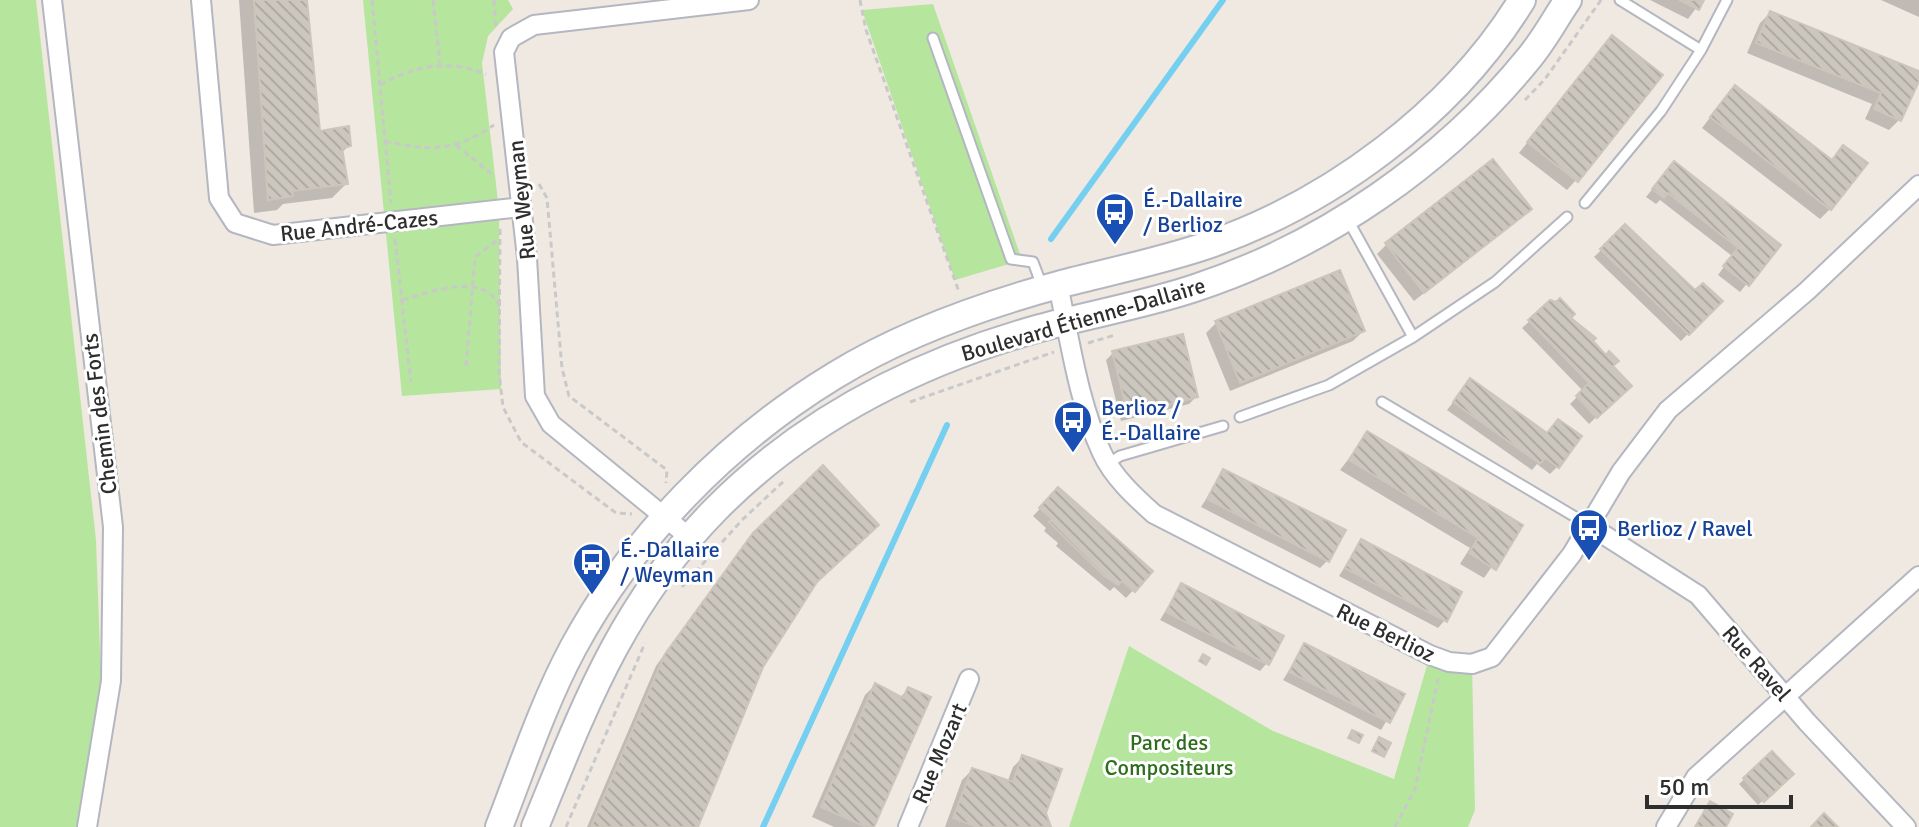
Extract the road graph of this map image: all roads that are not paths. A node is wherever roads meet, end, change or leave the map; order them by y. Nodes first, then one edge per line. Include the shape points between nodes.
1 (52, 0) edge
2 (201, 0) edge
3 (749, 0) edge
4 (1522, 0) edge
5 (1568, 0) edge
6 (1620, 0) edge
7 (1727, 0) edge
8 (620, 7) edge
9 (933, 38) dead end
10 (1701, 50) junction
11 (1919, 185) edge
12 (1585, 203) dead end
13 (521, 207) junction
14 (1347, 217) junction
15 (1567, 217) dead end
16 (1050, 287) junction
17 (1066, 321) junction
18 (1413, 337) junction
19 (1382, 402) dead end
20 (1240, 417) dead end
21 (1223, 426) dead end
22 (1109, 463) junction
23 (665, 517) junction
24 (1587, 524) junction
25 (689, 537) junction
26 (1919, 576) edge
27 (969, 679) dead end
28 (1787, 697) junction
29 (87, 827) edge
30 (499, 827) edge
31 (535, 827) edge
32 (908, 827) edge
33 (1666, 827) edge
34 (1906, 827) edge

1 - 29 street, Chemin des Forts via 113,527 111,681
2 - 13 street, Rue André-Cazes via 219,198 235,223 273,235
3 - 8 street, Rue Weyman
4 - 16 street, Boulevard Étienne-Dallaire via 1479,60 1441,98 1393,141 1299,205 1206,246
5 - 14 street, Boulevard Étienne-Dallaire via 1531,56 1488,105
6 - 10 lane
7 - 10 lane
8 - 13 street, Rue Weyman via 534,25 511,38 504,52
9 - 16 lane via 1011,259 1033,262
10 - 12 lane via 1661,111
11 - 24 street, Rue Berlioz via 1807,291 1668,410
13 - 23 street, Rue Weyman via 532,375 541,412
14 - 17 street, Boulevard Étienne-Dallaire via 1303,243 1196,288
14 - 18 lane
15 - 18 lane via 1495,282
16 - 17 street, Rue Berlioz
16 - 23 street, Boulevard Étienne-Dallaire via 966,314 834,376 740,442
17 - 22 street, Rue Berlioz via 1088,414
17 - 25 street, Boulevard Étienne-Dallaire via 950,358 855,401 764,466
18 - 20 lane via 1329,385
19 - 24 lane
21 - 22 lane
22 - 24 street, Rue Berlioz via 1130,493 1154,514 1442,660 1472,664 1492,657 1572,554
23 - 25 street, Rue Weyman
23 - 30 street, Boulevard Étienne-Dallaire via 571,651
24 - 28 street, Rue Ravel via 1698,595
25 - 31 street, Boulevard Étienne-Dallaire via 619,633
26 - 28 street
27 - 32 street, Rue Mozart
28 - 33 street via 1696,777
28 - 34 street, Rue Ravel

